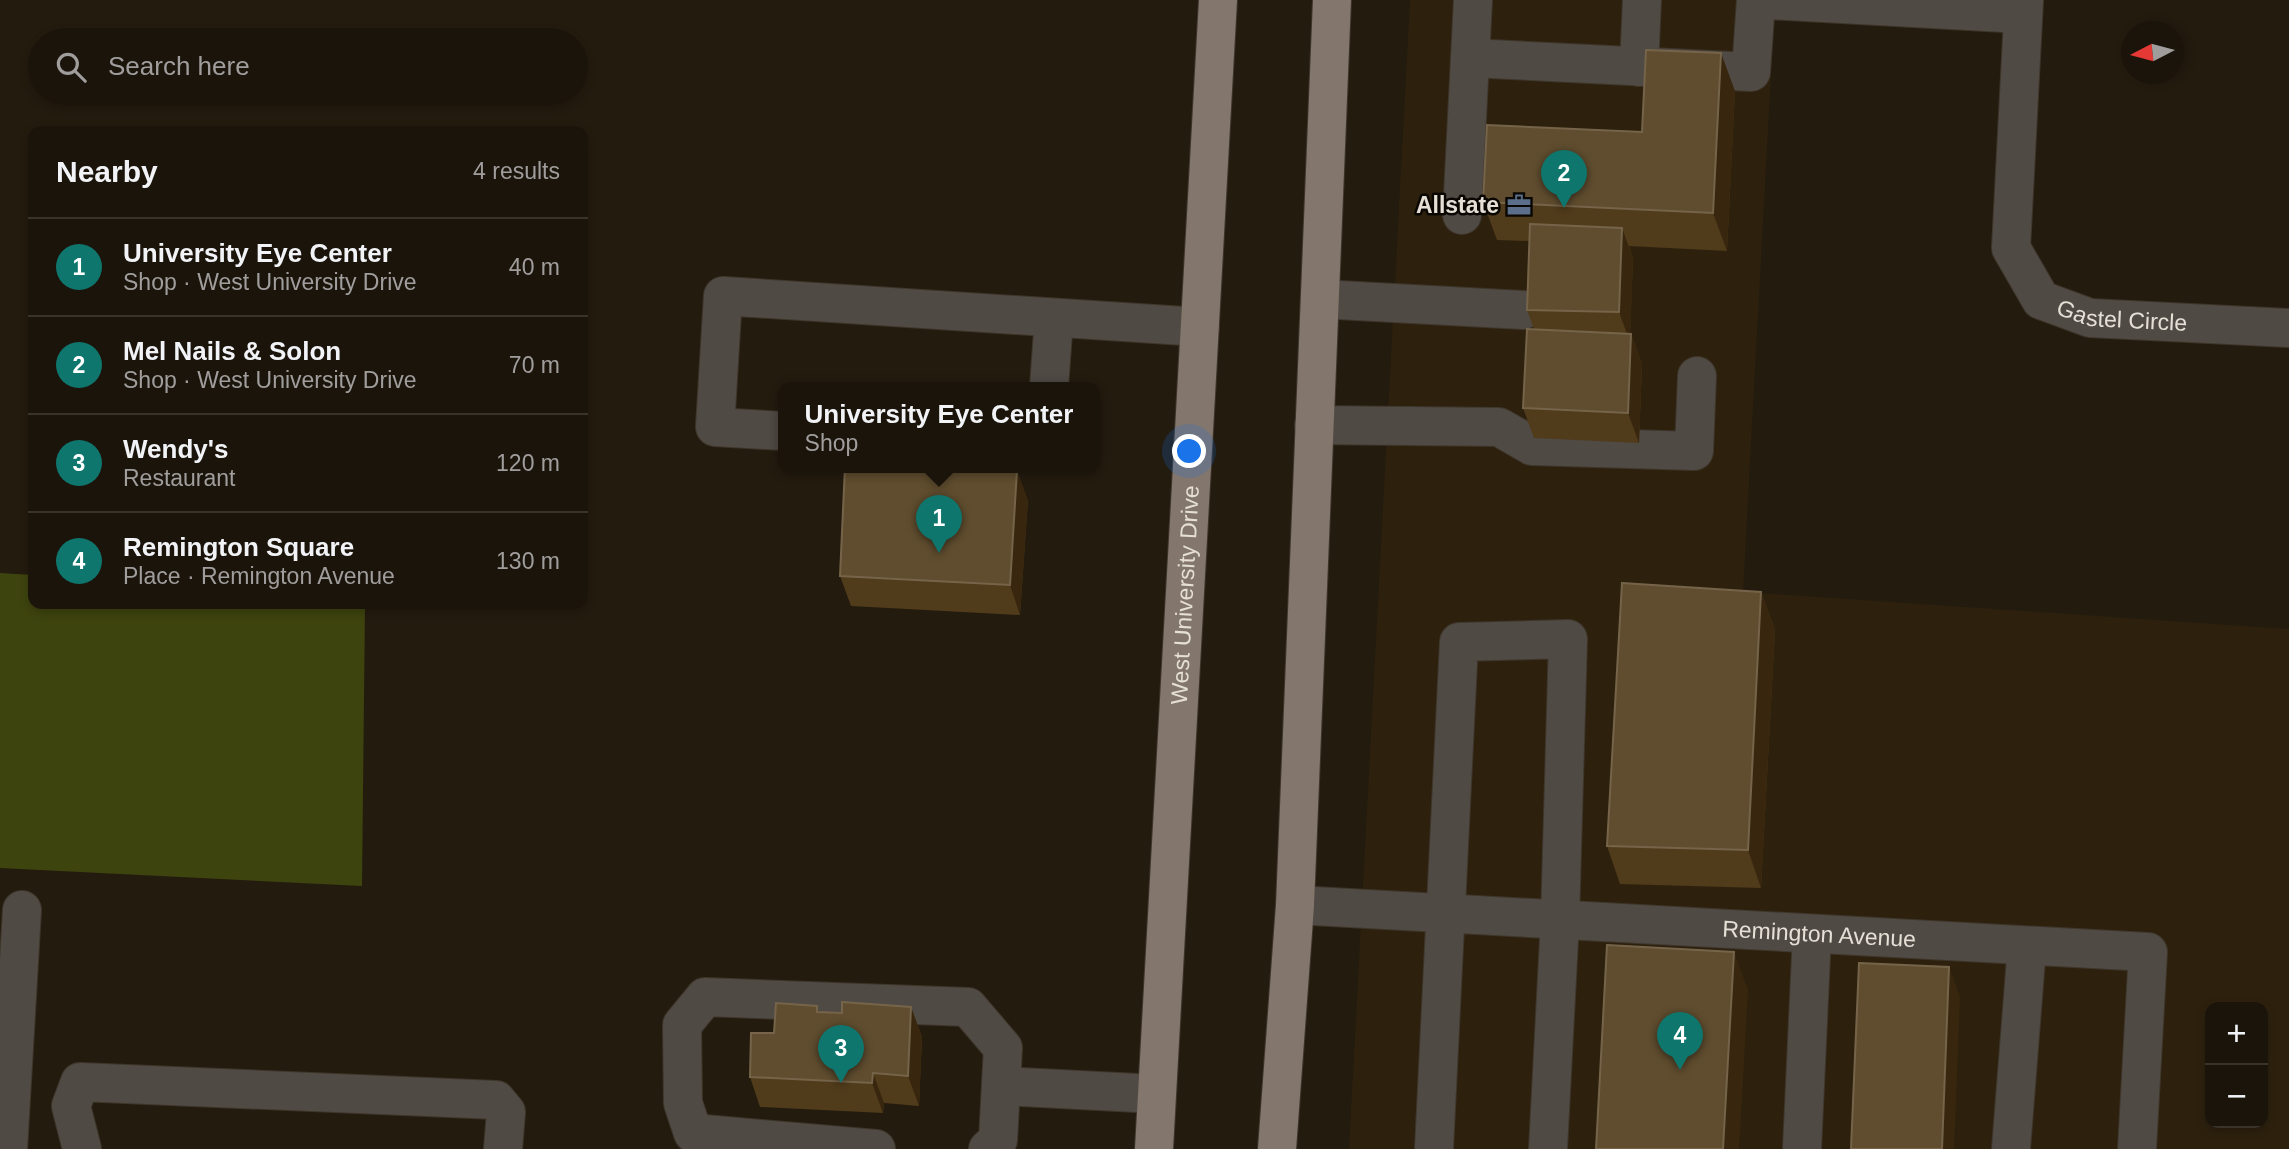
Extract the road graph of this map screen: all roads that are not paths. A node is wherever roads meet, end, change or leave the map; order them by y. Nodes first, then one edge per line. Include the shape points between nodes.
1 (1219, 0) edge
2 (1332, 0) edge
3 (1473, 0) edge
4 (1642, 0) edge
5 (1756, 0) edge
6 (1769, 0) edge
7 (2023, 7) edge
8 (1471, 58) junction
9 (1639, 67) junction
10 (1462, 215) dead end
11 (1320, 299) junction
12 (1523, 310) dead end
13 (1054, 318) junction
14 (1200, 327) junction
15 (2289, 328) edge
16 (1697, 376) dead end
17 (1049, 382) edge
18 (1314, 425) junction
19 (778, 430) edge
20 (1295, 905) junction
21 (22, 910) dead end
22 (1446, 914) junction
23 (1560, 920) junction
24 (1812, 934) junction
25 (2027, 946) junction
26 (1002, 1086) junction
27 (1157, 1094) junction
28 (10, 1104) junction
29 (71, 1106) junction
30 (755, 1144) edge
31 (993, 1145) edge
32 (8, 1149) edge
33 (82, 1149) edge
34 (503, 1149) edge
35 (876, 1149) edge
36 (1154, 1149) edge
37 (1278, 1149) edge
38 (1434, 1149) edge
39 (1548, 1149) edge
40 (1802, 1149) edge
41 (2011, 1149) edge
42 (2137, 1149) edge

1 - 14 main road, West University Drive
2 - 11 main road
3 - 8 street
4 - 9 street
5 - 9 street via 1751,72
6 - 7 street, Gastel Circle
7 - 15 street, Gastel Circle via 2011,248 2041,300 2090,318
8 - 9 street
8 - 10 street
11 - 12 street
11 - 18 main road
13 - 14 street
13 - 17 street
13 - 19 street via 723,296 715,426
14 - 27 main road, West University Drive
16 - 18 street via 1694,452 1532,446 1499,427
18 - 20 main road
20 - 22 street, Remington Avenue
20 - 37 main road
21 - 28 street
22 - 23 street, Remington Avenue
22 - 23 street via 1459,642 1569,639
22 - 38 street
23 - 24 street, Remington Avenue
23 - 39 street
24 - 25 street, Remington Avenue
24 - 40 street
25 - 41 street
25 - 42 street, Remington Avenue via 2148,952
26 - 27 street
26 - 30 street via 1003,1048 968,1007 705,997 682,1025 683,1103 693,1133
26 - 31 street
27 - 36 main road, West University Drive
28 - 29 street
28 - 32 street
29 - 33 street
29 - 34 street via 80,1082 496,1100 506,1112
30 - 35 street

